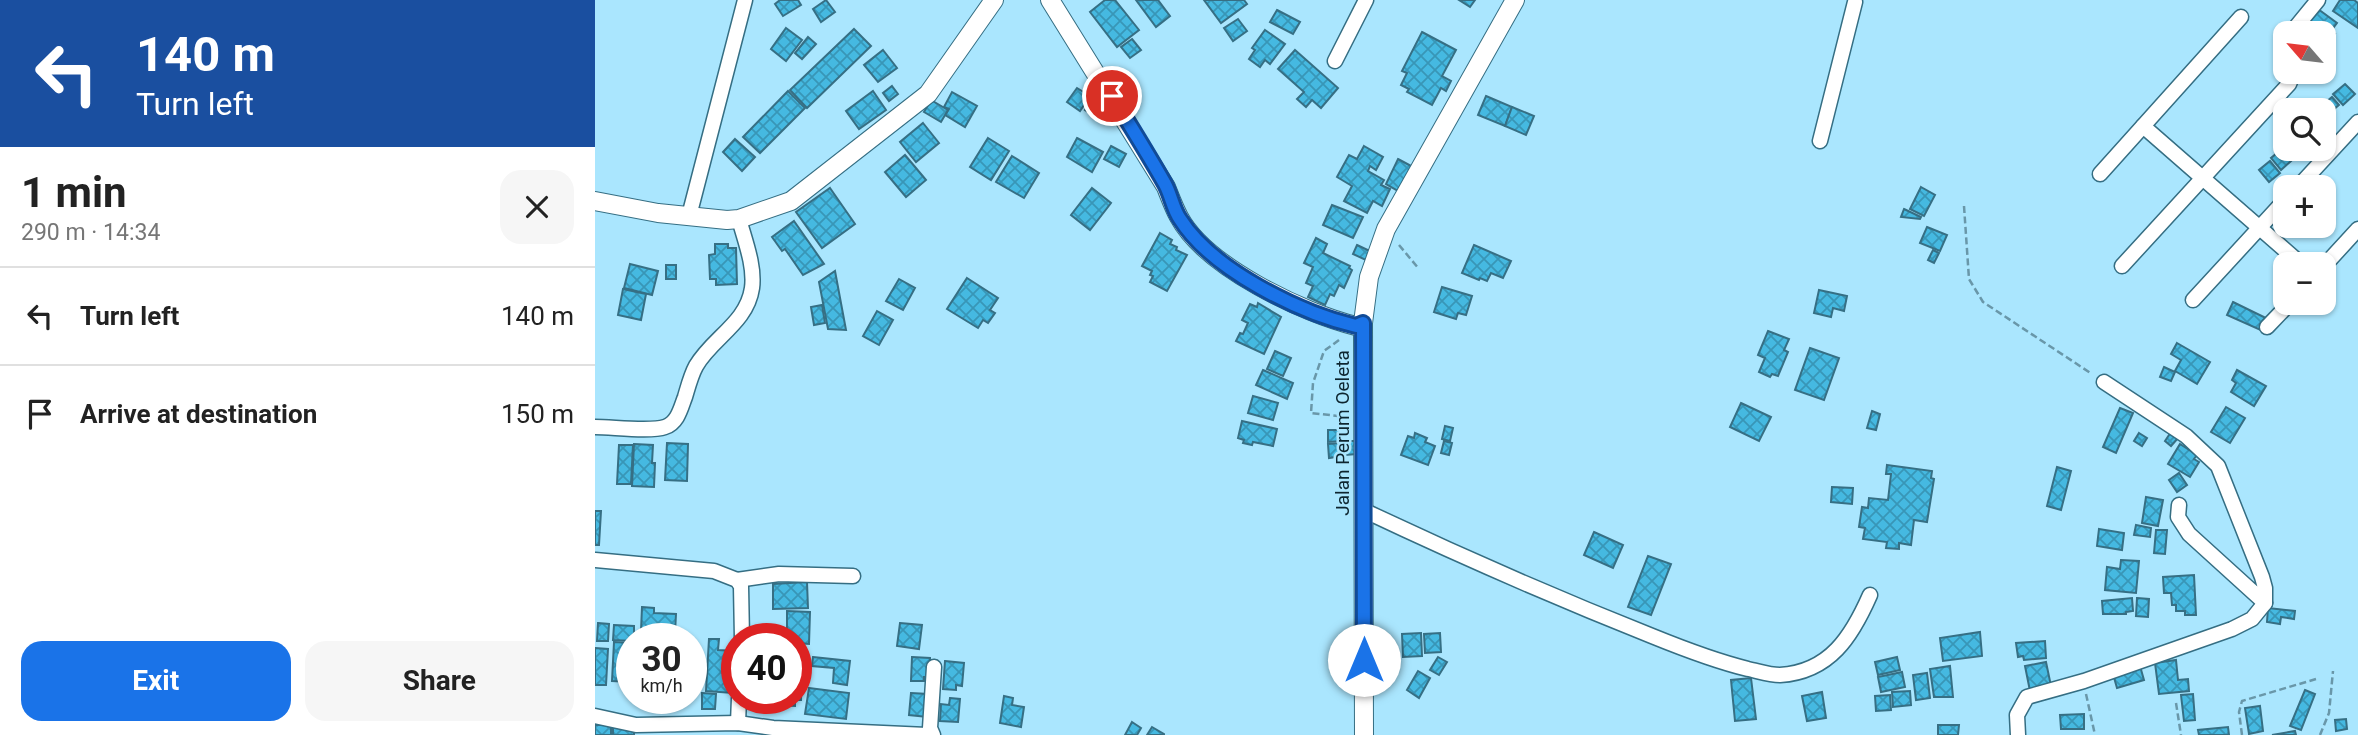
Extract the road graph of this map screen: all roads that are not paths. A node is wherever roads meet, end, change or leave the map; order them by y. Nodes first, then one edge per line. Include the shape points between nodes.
1 (745, 0) edge
2 (994, 0) edge
3 (1051, 0) edge
4 (1366, 0) edge
5 (1515, 0) edge
6 (2318, 0) edge
7 (1857, 1) edge
8 (2241, 16) dead end
9 (2301, 21) edge
10 (1335, 61) dead end
11 (2289, 84) edge
12 (2358, 122) edge
13 (2143, 126) junction
14 (1820, 141) dead end
15 (2100, 174) dead end
16 (2309, 175) edge
17 (2203, 178) junction
18 (595, 201) edge
19 (2273, 213) edge
20 (689, 216) junction
21 (739, 219) junction
22 (2260, 228) junction
23 (2358, 229) edge
24 (2287, 252) edge
25 (2336, 253) edge
26 (2122, 266) dead end
27 (2193, 300) dead end
28 (2278, 315) edge
29 (1360, 324) junction
30 (2267, 327) dead end
31 (2104, 382) road end
32 (595, 427) edge
33 (2179, 505) dead end
34 (1363, 510) junction
35 (595, 560) edge
36 (853, 576) dead end
37 (737, 580) junction
38 (1870, 595) dead end
39 (2265, 603) junction
40 (742, 623) edge
41 (934, 667) dead end
42 (738, 714) edge
43 (595, 716) edge
44 (738, 723) junction
45 (638, 730) edge
46 (927, 735) edge
47 (933, 735) edge
48 (1364, 735) edge
49 (2018, 735) edge

1 - 20 street
2 - 21 street via 928,94 790,201
3 - 29 street via 1160,176 1179,218 1198,241 1267,292 1337,321
4 - 10 street
5 - 29 street, Jalan Perum Oeleta via 1386,229 1369,277
6 - 9 street
7 - 14 street
8 - 13 street
11 - 17 street
12 - 16 street
13 - 15 street
13 - 17 street
17 - 22 street
17 - 26 street
18 - 20 street
19 - 22 street
20 - 21 street
21 - 32 street via 752,271 748,303 695,366 673,423 655,428
22 - 24 street
22 - 27 street
23 - 25 street
28 - 30 street
29 - 34 street, Jalan Perum Oeleta
31 - 39 street via 2186,436 2218,466 2262,577
33 - 39 street via 2178,517 2189,534
34 - 38 street via 1567,603 1695,653 1765,673 1779,675 1810,668 1829,657 1856,625
34 - 48 street, Jalan Perum Oeleta
35 - 37 street via 714,571
36 - 37 street via 779,574
37 - 40 street
39 - 49 street via 2252,619 2232,629 2027,697 2017,715
41 - 47 street
42 - 44 street
43 - 45 street
44 - 45 street
44 - 46 street

